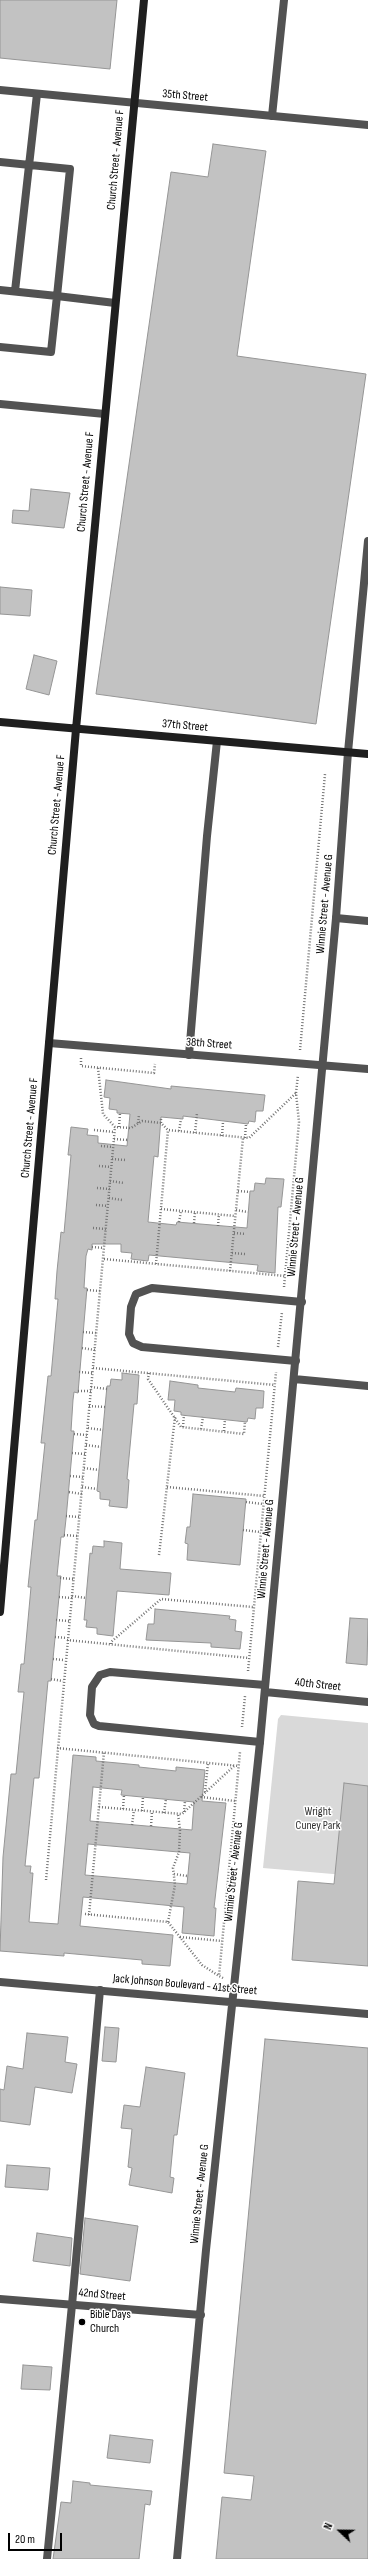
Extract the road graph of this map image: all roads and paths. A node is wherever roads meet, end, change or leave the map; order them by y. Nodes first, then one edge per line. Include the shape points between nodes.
1 (144, 0) edge
2 (284, 0) edge
3 (0, 90) edge
4 (36, 94) junction
5 (133, 103) junction
6 (272, 116) junction
7 (368, 125) edge
8 (0, 162) edge
9 (28, 165) junction
10 (0, 290) edge
11 (15, 291) junction
12 (56, 296) junction
13 (115, 303) junction
14 (0, 347) edge
15 (0, 404) edge
16 (105, 414) junction
17 (368, 541) edge
18 (0, 722) edge
19 (76, 729) junction
20 (217, 741) junction
21 (348, 752) junction
22 (368, 754) edge
23 (326, 774) dead end
24 (336, 918) junction
25 (368, 921) edge
26 (49, 1043) junction
27 (82, 1046) junction
28 (156, 1052) junction
29 (189, 1055) junction
30 (299, 1063) junction
31 (322, 1065) junction
32 (98, 1068) junction
33 (368, 1069) edge
34 (296, 1093) junction
35 (120, 1113) dead end
36 (197, 1113) dead end
37 (139, 1115) dead end
38 (161, 1117) dead end
39 (180, 1119) dead end
40 (161, 1122) junction
41 (223, 1122) dead end
42 (138, 1124) junction
43 (246, 1124) dead end
44 (115, 1127) junction
45 (119, 1127) junction
46 (94, 1130) dead end
47 (168, 1130) junction
48 (179, 1131) junction
49 (114, 1132) junction
50 (195, 1133) junction
51 (222, 1136) junction
52 (244, 1138) junction
53 (114, 1139) junction
54 (128, 1140) dead end
55 (101, 1146) dead end
56 (113, 1147) junction
57 (112, 1159) junction
58 (126, 1160) dead end
59 (99, 1166) dead end
60 (111, 1167) junction
61 (110, 1181) junction
62 (124, 1183) dead end
63 (97, 1188) dead end
64 (110, 1189) junction
65 (238, 1191) junction
66 (250, 1192) dead end
67 (109, 1198) junction
68 (122, 1200) dead end
69 (96, 1205) dead end
70 (108, 1206) junction
71 (161, 1209) junction
72 (236, 1210) junction
73 (181, 1211) junction
74 (195, 1212) junction
75 (248, 1212) dead end
76 (219, 1214) junction
77 (235, 1216) junction
78 (179, 1222) dead end
79 (194, 1223) dead end
80 (218, 1226) dead end
81 (94, 1228) dead end
82 (106, 1229) junction
83 (234, 1233) junction
84 (246, 1234) dead end
85 (92, 1247) dead end
86 (104, 1248) junction
87 (232, 1252) junction
88 (245, 1254) dead end
89 (104, 1259) junction
90 (156, 1264) junction
91 (230, 1271) junction
92 (285, 1276) junction
93 (87, 1290) dead end
94 (100, 1291) junction
95 (283, 1300) junction
96 (302, 1302) junction
97 (83, 1332) dead end
98 (96, 1333) junction
99 (82, 1348) dead end
100 (95, 1350) junction
101 (277, 1359) junction
102 (296, 1361) junction
103 (93, 1368) junction
104 (80, 1372) dead end
105 (93, 1373) junction
106 (148, 1373) junction
107 (294, 1379) junction
108 (275, 1385) junction
109 (368, 1386) edge
110 (91, 1387) junction
111 (107, 1389) dead end
112 (78, 1391) dead end
113 (91, 1391) junction
114 (89, 1406) junction
115 (105, 1408) dead end
116 (184, 1415) dead end
117 (175, 1417) junction
118 (203, 1417) dead end
119 (225, 1419) dead end
120 (245, 1421) dead end
121 (183, 1427) junction
122 (88, 1428) junction
123 (202, 1429) junction
124 (103, 1430) dead end
125 (224, 1431) junction
126 (74, 1434) dead end
127 (87, 1435) junction
128 (86, 1445) junction
129 (101, 1447) dead end
130 (72, 1453) dead end
131 (85, 1454) junction
132 (84, 1468) junction
133 (99, 1470) dead end
134 (70, 1476) dead end
135 (83, 1477) junction
136 (82, 1487) junction
137 (167, 1487) junction
138 (97, 1489) dead end
139 (69, 1492) dead end
140 (82, 1494) junction
141 (264, 1496) junction
142 (246, 1502) dead end
143 (263, 1504) junction
144 (66, 1516) dead end
145 (79, 1517) junction
146 (243, 1530) dead end
147 (260, 1532) junction
148 (64, 1535) dead end
149 (78, 1536) junction
150 (159, 1556) dead end
151 (60, 1578) dead end
152 (74, 1579) junction
153 (59, 1596) dead end
154 (72, 1597) junction
155 (86, 1598) dead end
156 (253, 1607) junction
157 (0, 1612) edge
158 (56, 1620) dead end
159 (70, 1621) junction
160 (55, 1636) dead end
161 (67, 1639) junction
162 (111, 1645) junction
163 (249, 1658) junction
164 (53, 1659) dead end
165 (64, 1660) junction
166 (51, 1679) dead end
167 (63, 1681) junction
168 (247, 1683) junction
169 (265, 1688) junction
170 (368, 1702) edge
171 (241, 1740) junction
172 (260, 1742) junction
173 (57, 1748) junction
174 (104, 1752) junction
175 (208, 1763) junction
176 (234, 1765) junction
177 (239, 1766) junction
178 (205, 1793) junction
179 (124, 1795) dead end
180 (143, 1797) dead end
181 (200, 1797) junction
182 (166, 1799) dead end
183 (185, 1801) dead end
184 (235, 1801) junction
185 (99, 1807) junction
186 (122, 1809) junction
187 (134, 1810) junction
188 (142, 1811) junction
189 (152, 1812) junction
190 (164, 1813) junction
191 (184, 1813) junction
192 (178, 1814) junction
193 (132, 1825) dead end
194 (151, 1826) dead end
195 (174, 1874) junction
196 (187, 1876) dead end
197 (46, 1880) dead end
198 (168, 1922) junction
199 (180, 1937) junction
200 (222, 1941) junction
201 (219, 1976) junction
202 (0, 1982) edge
203 (234, 1984) junction
204 (100, 1990) junction
205 (232, 2000) junction
206 (368, 2014) edge
207 (0, 2299) edge
208 (72, 2305) junction
209 (201, 2315) junction
210 (47, 2559) edge
211 (177, 2559) edge

1 - 5 street, Church Street - Avenue F
2 - 6 street
3 - 4 street, 35th Street
4 - 5 street, 35th Street
4 - 9 street
5 - 6 street, 35th Street
5 - 13 street, Church Street - Avenue F
6 - 7 street, 35th Street
8 - 9 street
9 - 11 street
9 - 12 street via 70,169
10 - 11 street
11 - 12 street
12 - 13 street
12 - 14 street via 51,352
13 - 16 street, Church Street - Avenue F
15 - 16 street
16 - 19 street, Church Street - Avenue F
17 - 21 street, Winnie Street - Avenue G
18 - 19 street, 37th Street
19 - 20 street, 37th Street
19 - 26 street, Church Street - Avenue F
20 - 21 street, 37th Street
20 - 29 street
21 - 22 street, 37th Street
21 - 24 street, Winnie Street - Avenue G
23 - 30 path
24 - 25 street
24 - 31 street, Winnie Street - Avenue G
26 - 27 street, 38th Street
26 - 157 street, Church Street - Avenue F
27 - 28 street, 38th Street
27 - 32 path via 81,1066
28 - 29 street, 38th Street
28 - 32 path via 154,1073
29 - 30 street, 38th Street
30 - 31 street, 38th Street
30 - 34 path
31 - 33 street, 38th Street
31 - 96 street, Winnie Street - Avenue G
32 - 44 path via 103,1114
34 - 52 path via 249,1138
34 - 92 path via 299,1122
35 - 45 path
36 - 50 path
37 - 42 path
38 - 40 path
39 - 48 path
40 - 42 path via 142,1121
40 - 47 path
41 - 51 path
42 - 45 path via 131,1128
43 - 52 path
44 - 45 path
44 - 49 path
46 - 49 path
47 - 48 path
47 - 71 path
48 - 50 path
49 - 53 path
50 - 51 path
51 - 52 path
52 - 65 path
53 - 54 path
53 - 56 path
55 - 56 path
56 - 57 path
57 - 58 path
57 - 60 path
59 - 60 path
60 - 61 path
61 - 62 path
61 - 64 path
63 - 64 path
64 - 67 path
65 - 66 path
65 - 72 path
67 - 68 path
67 - 70 path
69 - 70 path
70 - 82 path
71 - 73 path
71 - 90 path
72 - 75 path
72 - 77 path
73 - 74 path
73 - 78 path
74 - 76 path
74 - 79 path
76 - 77 path
76 - 80 path
77 - 83 path
81 - 82 path
82 - 86 path
83 - 84 path
83 - 87 path
85 - 86 path
86 - 89 path
87 - 88 path
87 - 91 path
89 - 90 path
89 - 94 path
90 - 91 path
91 - 92 path
92 - 95 path
93 - 94 path
94 - 98 path
95 - 96 street
95 - 101 path
95 - 101 street via 152,1288 136,1294 131,1307 129,1334 137,1345
96 - 102 street, Winnie Street - Avenue G
97 - 98 path
98 - 100 path
99 - 100 path
100 - 103 path
101 - 102 street
101 - 108 path
102 - 107 street, Winnie Street - Avenue G
103 - 105 path
103 - 106 path
104 - 105 path
105 - 110 path
106 - 108 path
106 - 117 path via 148,1379
107 - 109 street
107 - 169 street, Winnie Street - Avenue G
108 - 141 path
110 - 111 path
110 - 113 path
112 - 113 path
113 - 114 path
114 - 115 path
114 - 122 path
116 - 121 path
117 - 121 path
117 - 137 path
118 - 123 path
119 - 125 path
120 - 125 path via 244,1434
121 - 123 path
122 - 124 path
122 - 127 path
123 - 125 path
126 - 127 path
127 - 128 path
128 - 129 path
128 - 131 path
130 - 131 path
131 - 132 path
132 - 133 path
132 - 135 path
134 - 135 path
135 - 136 path
136 - 138 path
136 - 140 path
137 - 141 path
137 - 150 path
139 - 140 path
140 - 145 path
141 - 143 path
142 - 143 path
143 - 147 path
144 - 145 path
145 - 149 path
146 - 147 path
147 - 156 path
148 - 149 path
149 - 152 path
151 - 152 path
152 - 154 path
153 - 154 path
154 - 155 path
154 - 159 path
156 - 162 path via 161,1599 111,1642
156 - 163 path
158 - 159 path
159 - 161 path
160 - 161 path
161 - 162 path
161 - 165 path
162 - 163 path
163 - 168 path
164 - 165 path
165 - 167 path
166 - 167 path
167 - 173 path
168 - 169 street, 40th Street
168 - 171 path
168 - 171 street, 40th Street via 110,1672 100,1675 92,1687 90,1716 94,1724 99,1726
169 - 170 street, 40th Street
169 - 172 street, Winnie Street - Avenue G
171 - 172 street, 40th Street
171 - 177 path
172 - 203 street, Winnie Street - Avenue G
173 - 174 path
173 - 197 path
174 - 175 path
174 - 185 path
175 - 176 path
175 - 178 path
176 - 177 path
176 - 178 path
177 - 184 path
178 - 181 path
179 - 186 path
180 - 188 path
181 - 184 path
181 - 191 path
182 - 190 path
183 - 191 path
184 - 200 path
185 - 186 path
185 - 198 path via 87,1914
186 - 187 path
187 - 188 path
187 - 193 path
188 - 189 path
189 - 190 path
189 - 194 path
190 - 192 path
191 - 192 path
192 - 195 path via 180,1837
195 - 196 path
195 - 198 path via 173,1906
198 - 199 path
199 - 200 path
199 - 201 path via 202,1965
200 - 201 path
201 - 203 path
202 - 204 street, Jack Johnson Boulevard - 41st Street
203 - 205 street, Winnie Street - Avenue G
204 - 205 street, Jack Johnson Boulevard - 41st Street
204 - 208 street
205 - 206 street, Jack Johnson Boulevard - 41st Street
205 - 209 street, Winnie Street - Avenue G
207 - 208 street, 42nd Street
208 - 209 street, 42nd Street
208 - 210 street
209 - 211 street, Winnie Street - Avenue G

